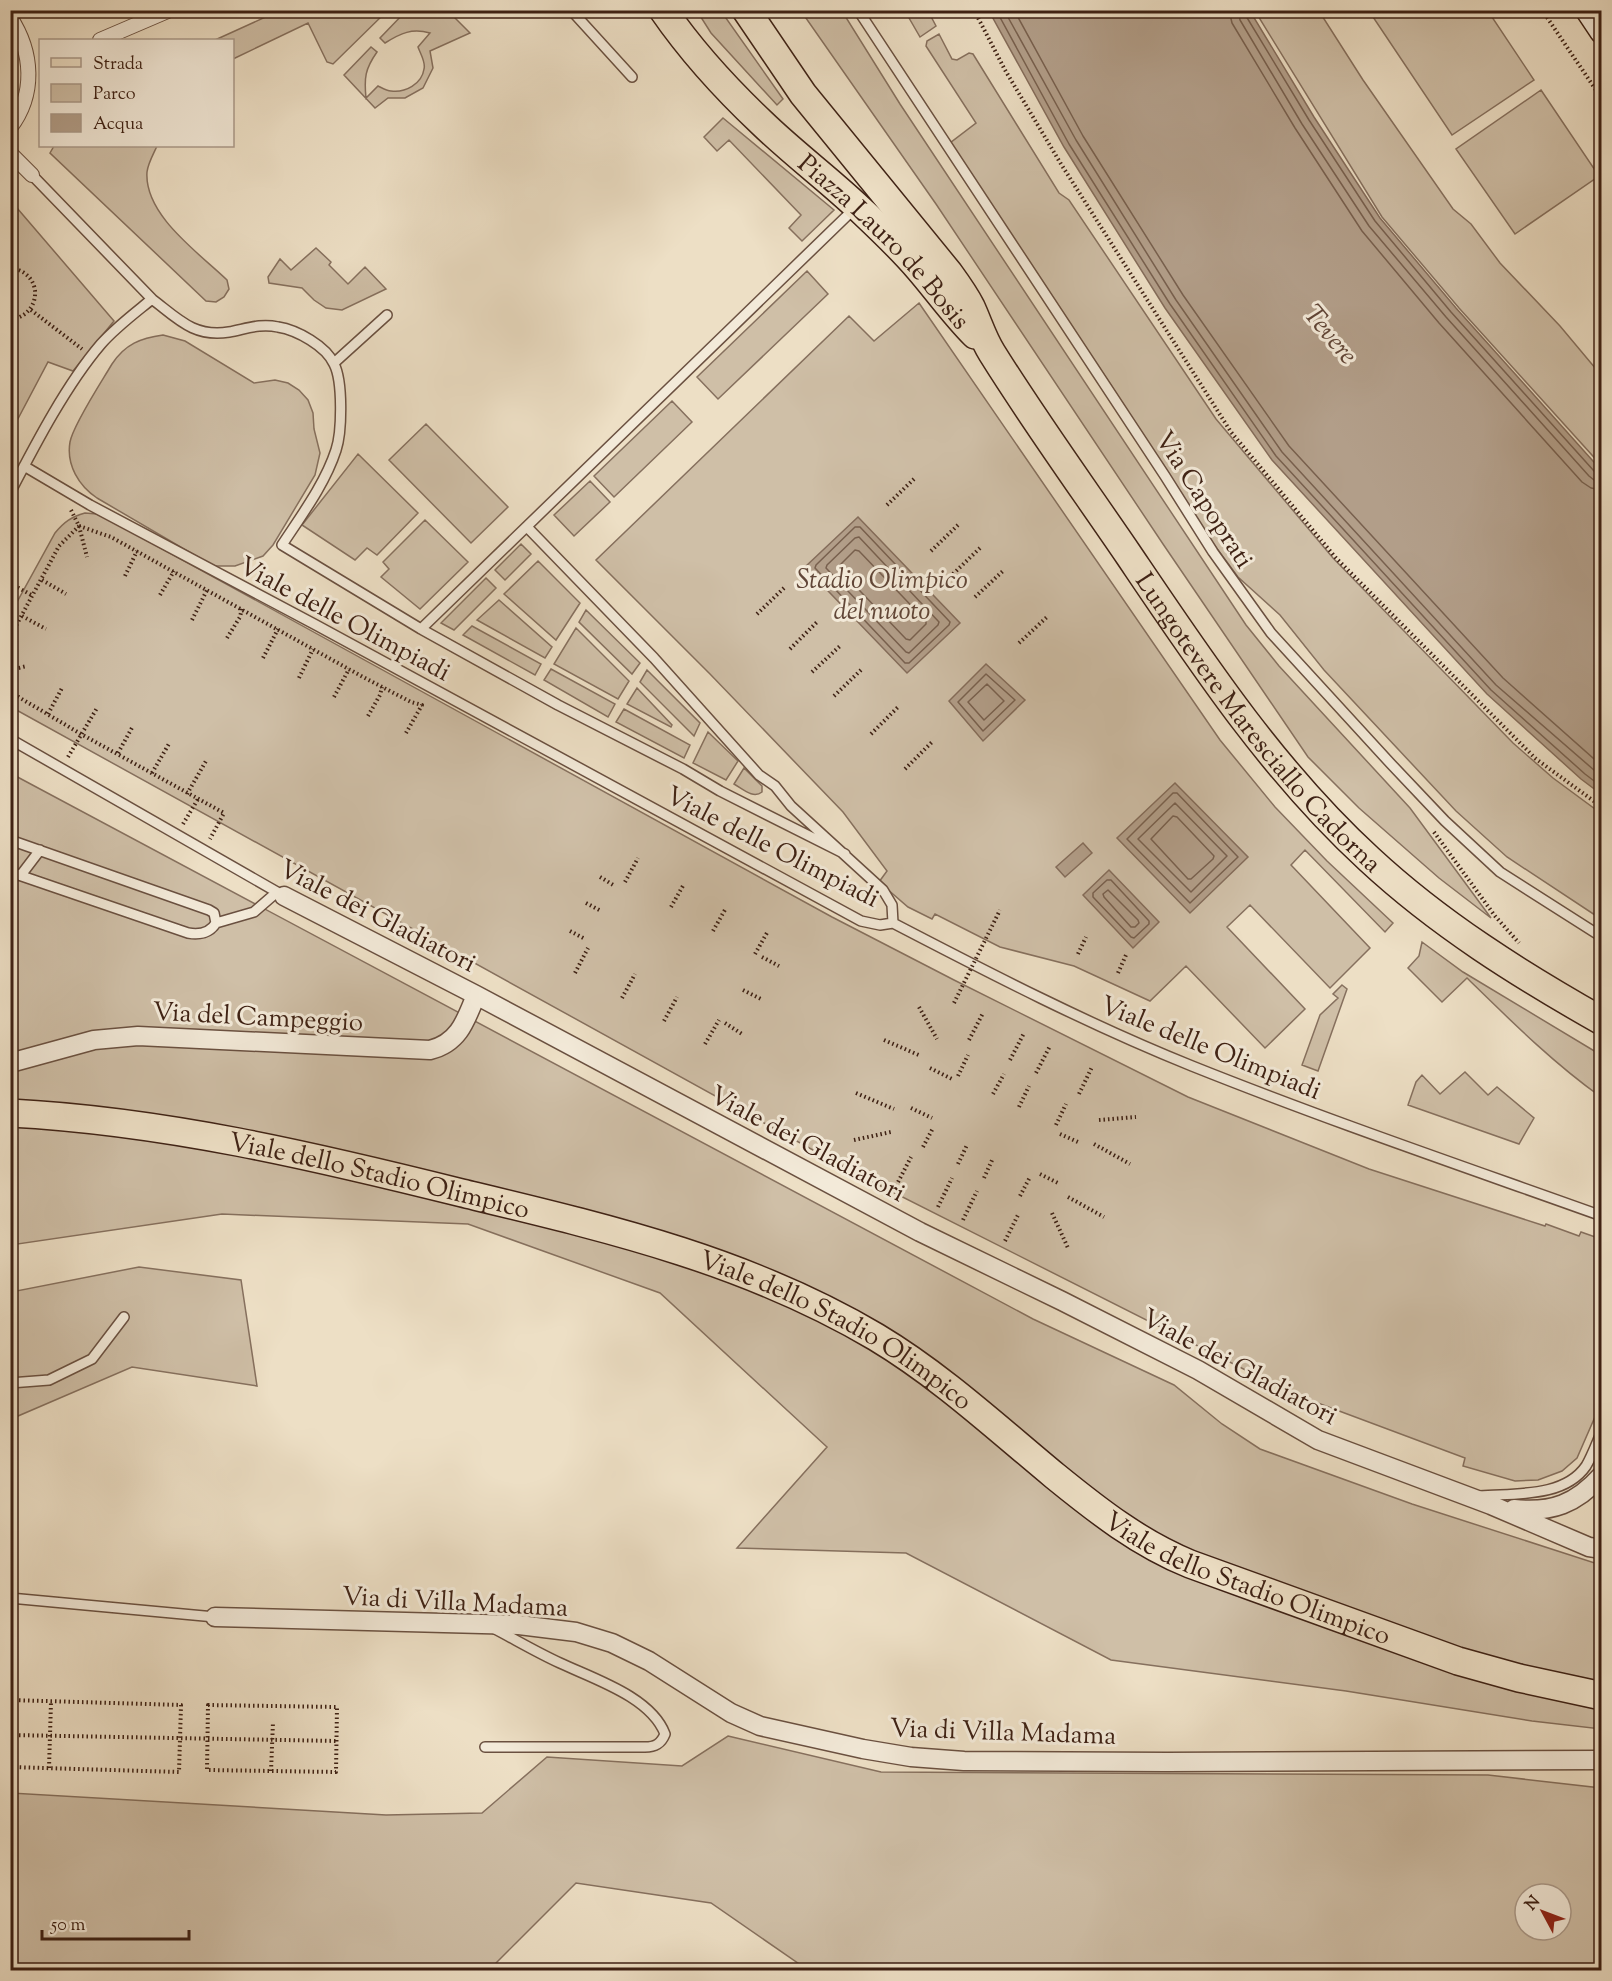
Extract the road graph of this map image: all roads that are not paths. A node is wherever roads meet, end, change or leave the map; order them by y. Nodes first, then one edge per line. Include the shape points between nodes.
1 (170, 10) edge
2 (571, 10) edge
3 (663, 10) edge
4 (746, 10) edge
5 (858, 10) edge
6 (1588, 10) edge
7 (10, 17) edge
8 (1602, 31) edge
9 (102, 39) edge
10 (35, 70) edge
11 (632, 77) dead end
12 (10, 128) edge
13 (10, 153) edge
14 (32, 175) joint
15 (857, 206) junction
16 (152, 298) junction
17 (387, 315) dead end
18 (990, 351) junction
19 (334, 363) junction
20 (24, 466) junction
21 (10, 493) edge
22 (527, 527) junction
23 (421, 629) junction
24 (10, 739) edge
25 (10, 840) edge
26 (40, 850) junction
27 (844, 854) junction
28 (10, 872) edge
29 (21, 875) junction
30 (280, 894) junction
31 (216, 923) junction
32 (893, 923) junction
33 (1602, 937) edge
34 (476, 995) junction
35 (1602, 1021) edge
36 (10, 1063) edge
37 (10, 1113) edge
38 (1602, 1216) edge
39 (124, 1317) dead end
40 (10, 1383) edge
41 (1602, 1431) edge
42 (1602, 1475) edge
43 (1469, 1497) junction
44 (1491, 1505) junction
45 (1602, 1549) edge
46 (10, 1598) edge
47 (214, 1617) joint
48 (487, 1625) junction
49 (1602, 1696) edge
50 (485, 1747) dead end
51 (1602, 1760) edge

1 - 9 street
2 - 11 lane
3 - 15 main road, Piazza Lauro de Bosis via 738,99
4 - 18 main road, Piazza Lauro de Bosis via 803,94 949,273 969,304
5 - 33 lane, Via Capoprati via 1213,552 1271,633 1414,789 1500,872
6 - 8 main road
7 - 10 street via 20,31
10 - 12 street via 19,117
13 - 14 street
14 - 16 lane
15 - 18 main road, Piazza Lauro de Bosis via 918,268
15 - 22 lane
16 - 19 lane via 179,322 205,332 281,327 324,351
16 - 20 lane via 92,356
17 - 19 lane
18 - 35 main road, Lungotevere Maresciallo Cadorna via 1188,642 1298,788 1368,859 1442,920 1503,964
19 - 23 lane via 340,410 337,448 327,472 282,545
20 - 21 lane
20 - 32 lane, Viale delle Olimpiadi via 861,921
22 - 23 lane
22 - 27 lane via 654,658 759,775
23 - 27 lane
24 - 30 lane, Viale dei Gladiatori
25 - 26 lane
26 - 29 lane
26 - 31 lane via 209,910
27 - 32 lane via 886,894 892,905
28 - 29 lane
29 - 31 lane via 188,933 202,933
30 - 31 lane via 254,912
30 - 34 street, Viale dei Gladiatori
32 - 38 lane, Viale delle Olimpiadi via 1022,990 1191,1066
34 - 36 street, Via del Campeggio via 456,1036 430,1050 138,1036 94,1040
34 - 43 street, Viale dei Gladiatori via 920,1232 1198,1370 1318,1440
37 - 49 main road, Viale dello Stadio Olimpico via 121,1122 211,1136 609,1228 710,1260 818,1306 888,1345 963,1400 1118,1526 1153,1547 1458,1661
39 - 40 lane via 92,1359 48,1380
41 - 43 lane via 1586,1466 1563,1484 1538,1492
42 - 44 street via 1572,1501 1550,1509
43 - 44 street, Viale dei Gladiatori
44 - 45 street, Viale dei Gladiatori
46 - 47 lane
47 - 48 street, Via di Villa Madama
48 - 50 lane via 622,1692 657,1719 665,1734 658,1745 645,1747
48 - 51 street, Via di Villa Madama via 547,1627 601,1639 655,1664 750,1723 911,1757 1167,1762

